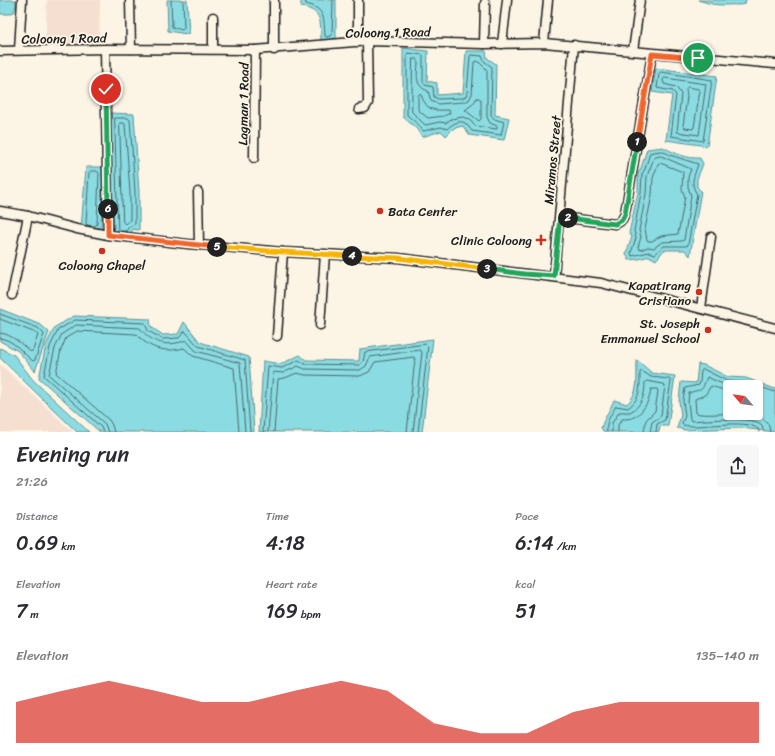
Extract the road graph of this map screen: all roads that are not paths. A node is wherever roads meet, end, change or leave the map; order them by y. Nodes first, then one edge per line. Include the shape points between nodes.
1 (22, 0) edge
2 (130, 0) edge
3 (274, 0) edge
4 (358, 0) edge
5 (507, 0) edge
6 (548, 0) edge
7 (640, 0) edge
8 (485, 3) dead end
9 (213, 17) dead end
10 (358, 42) junction
11 (367, 42) junction
12 (544, 43) junction
13 (484, 44) junction
14 (502, 44) junction
15 (574, 45) junction
16 (105, 49) junction
17 (213, 49) junction
18 (19, 50) junction
19 (131, 50) junction
20 (255, 50) junction
21 (274, 50) junction
22 (0, 51) edge
23 (633, 51) junction
24 (652, 54) junction
25 (775, 64) edge
26 (359, 109) dead end
27 (254, 158) dead end
28 (198, 192) dead end
29 (0, 211) edge
30 (28, 216) junction
31 (560, 217) junction
32 (108, 235) junction
33 (711, 237) dead end
34 (199, 245) junction
35 (283, 252) junction
36 (325, 254) junction
37 (554, 276) junction
38 (12, 295) dead end
39 (701, 308) junction
40 (320, 325) dead end
41 (775, 328) edge
42 (277, 336) dead end

1 - 18 street
2 - 19 street
3 - 21 street
4 - 10 street
5 - 14 street
6 - 12 street
7 - 23 street
8 - 13 street
9 - 17 street
10 - 11 street, Coloong 1 Road
10 - 21 street, Coloong 1 Road
11 - 13 street, Coloong 1 Road
11 - 26 street via 368,103 366,107
12 - 14 street, Coloong 1 Road
12 - 15 street, Coloong 1 Road
13 - 14 street, Coloong 1 Road
15 - 23 street, Coloong 1 Road
15 - 31 street, Miramos Street
16 - 18 street, Coloong 1 Road
16 - 19 street, Coloong 1 Road
16 - 32 street
17 - 19 street, Coloong 1 Road
17 - 20 street, Coloong 1 Road
18 - 22 street, Coloong 1 Road
20 - 21 street, Coloong 1 Road
20 - 27 street, Lagman 1 Road
23 - 24 street, Coloong 1 Road
24 - 25 street, Coloong 1 Road
24 - 31 street via 622,220 615,224
28 - 34 street
29 - 30 street
30 - 32 street
30 - 38 street
31 - 37 street, Miramos Street
32 - 34 street
33 - 39 street
34 - 35 street
35 - 36 street
35 - 42 street
36 - 37 street via 398,258
36 - 40 street
37 - 39 street via 601,282
39 - 41 street

